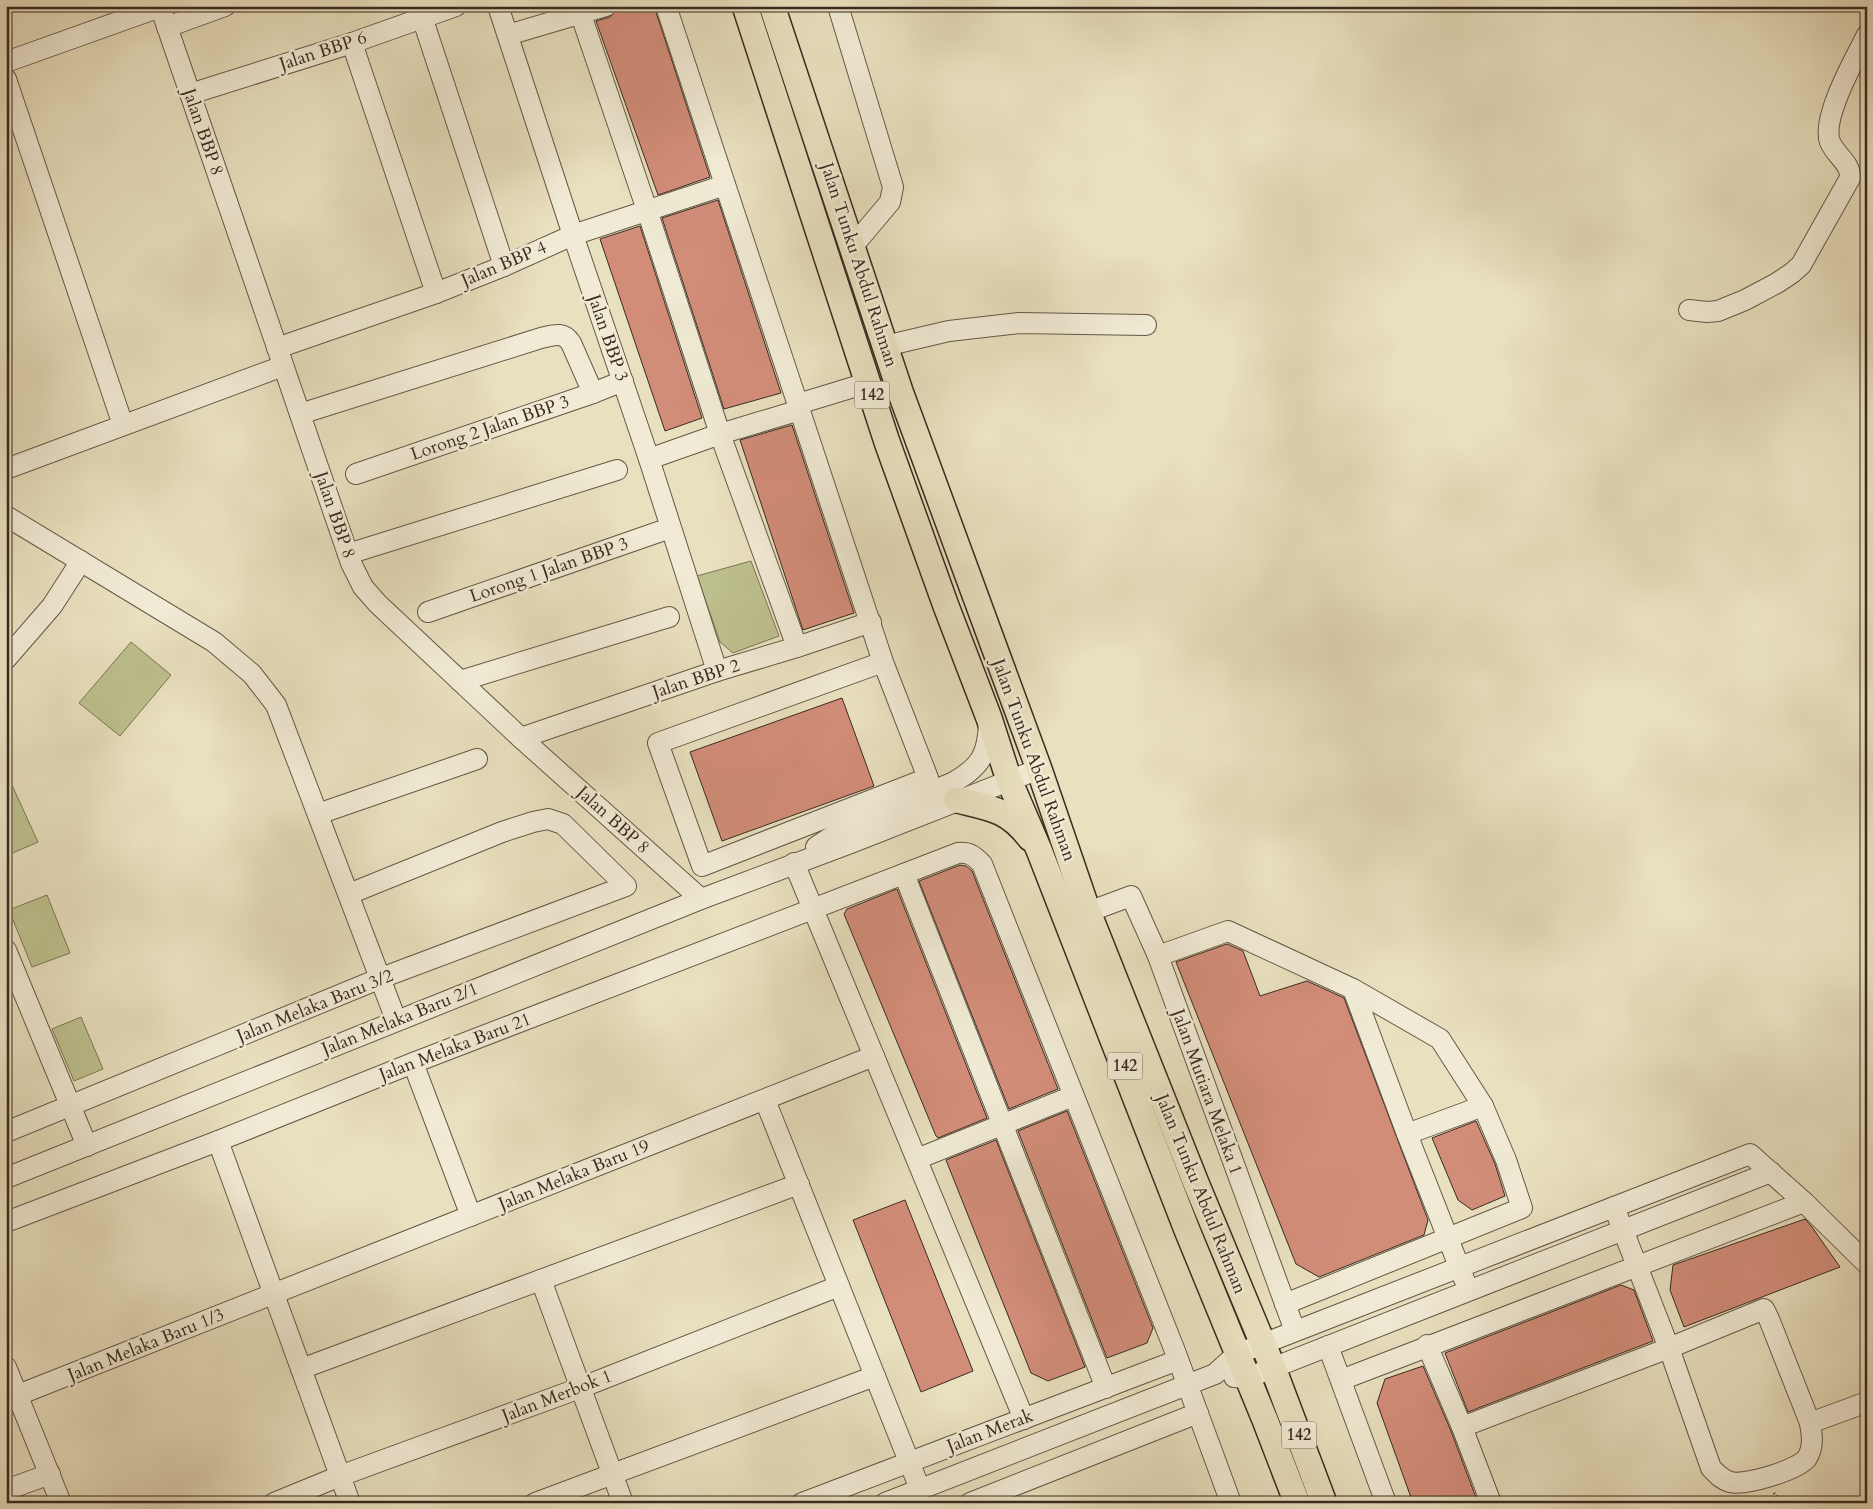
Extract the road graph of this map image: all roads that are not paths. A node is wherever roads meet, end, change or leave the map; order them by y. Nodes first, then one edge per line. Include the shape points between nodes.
1 (225, 6) edge
2 (456, 6) edge
3 (498, 6) edge
4 (606, 6) edge
5 (666, 6) edge
6 (745, 6) edge
7 (772, 6) edge
8 (838, 6) edge
9 (160, 7) edge
10 (579, 10) edge
11 (422, 17) junction
12 (167, 27) junction
13 (508, 35) junction
14 (1867, 35) edge
15 (352, 43) junction
16 (6, 62) edge
17 (6, 79) edge
18 (190, 94) junction
19 (725, 185) junction
20 (647, 210) junction
21 (573, 235) junction
22 (853, 246) junction
23 (504, 266) junction
24 (436, 293) junction
25 (1689, 310) dead end
26 (1146, 325) dead end
27 (885, 346) junction
28 (280, 357) junction
29 (623, 381) junction
30 (867, 383) junction
31 (593, 393) junction
32 (799, 407) junction
33 (300, 414) junction
34 (123, 424) junction
35 (720, 434) junction
36 (649, 459) junction
37 (6, 469) edge
38 (617, 470) dead end
39 (356, 474) dead end
40 (6, 516) edge
41 (670, 528) junction
42 (348, 554) junction
43 (81, 561) junction
44 (428, 612) dead end
45 (669, 617) dead end
46 (871, 622) junction
47 (797, 647) junction
48 (6, 658) edge
49 (883, 662) junction
50 (717, 671) junction
51 (460, 681) junction
52 (989, 718) junction
53 (520, 738) junction
54 (477, 759) dead end
55 (1039, 769) junction
56 (1010, 780) junction
57 (957, 800) junction
58 (318, 814) junction
59 (1039, 850) junction
60 (794, 863) junction
61 (904, 874) junction
62 (349, 894) junction
63 (701, 899) junction
64 (812, 907) junction
65 (1088, 912) junction
66 (1158, 956) junction
67 (8, 958) edge
68 (381, 978) junction
69 (1353, 989) junction
70 (396, 1020) junction
71 (874, 1056) junction
72 (413, 1063) junction
73 (1073, 1096) junction
74 (765, 1100) junction
75 (71, 1106) junction
76 (1482, 1106) junction
77 (1002, 1124) junction
78 (6, 1132) edge
79 (1407, 1134) junction
80 (218, 1141) junction
81 (86, 1146) junction
82 (917, 1159) junction
83 (1771, 1172) junction
84 (6, 1178) edge
85 (799, 1184) junction
86 (1804, 1202) junction
87 (1614, 1207) junction
88 (471, 1216) junction
89 (6, 1222) edge
90 (1623, 1230) junction
91 (1448, 1238) junction
92 (1867, 1264) edge
93 (1636, 1265) junction
94 (1459, 1267) junction
95 (541, 1280) junction
96 (839, 1286) junction
97 (1469, 1291) junction
98 (274, 1294) junction
99 (1285, 1304) junction
100 (1295, 1331) junction
101 (1263, 1344) junction
102 (1427, 1345) junction
103 (1328, 1346) junction
104 (1669, 1348) junction
105 (1237, 1354) junction
106 (1178, 1360) junction
107 (6, 1367) edge
108 (1273, 1368) junction
109 (301, 1369) junction
110 (1215, 1374) junction
111 (875, 1376) junction
112 (1247, 1378) junction
113 (1341, 1380) junction
114 (1188, 1385) junction
115 (580, 1388) junction
116 (1106, 1388) junction
117 (18, 1395) junction
118 (1867, 1402) edge
119 (1198, 1413) junction
120 (1024, 1418) junction
121 (1810, 1424) junction
122 (1462, 1427) junction
123 (909, 1462) junction
124 (50, 1474) junction
125 (612, 1474) junction
126 (340, 1476) junction
127 (920, 1489) junction
128 (6, 1490) edge
129 (1014, 1495) edge
130 (1226, 1502) edge
131 (61, 1503) edge
132 (274, 1503) edge
133 (350, 1503) edge
134 (535, 1503) edge
135 (623, 1503) edge
136 (802, 1503) edge
137 (885, 1503) edge
138 (970, 1503) edge
139 (1297, 1503) edge
140 (1324, 1503) edge
141 (1386, 1503) edge
142 (1491, 1503) edge

1 - 12 street
2 - 11 street, Jalan BBP 6
3 - 13 street, Jalan BBP 3
4 - 10 street
5 - 19 street
6 - 30 main road, Jalan Tunku Abdul Rahman / 142
7 - 22 main road, Jalan Tunku Abdul Rahman / 142
8 - 22 street via 893,186 890,202
9 - 12 street, Jalan BBP 8
9 - 16 street
10 - 13 street
10 - 20 street
11 - 15 street, Jalan BBP 6
11 - 23 street
12 - 18 street, Jalan BBP 8
13 - 21 street, Jalan BBP 3
14 - 25 street via 1839,92 1828,129 1830,141 1848,166 1850,178 1801,265 1777,284 1718,311
15 - 18 street, Jalan BBP 6
15 - 24 street
17 - 34 street
18 - 28 street, Jalan BBP 8
19 - 20 street, Jalan BBP 4
19 - 32 street
20 - 21 street, Jalan BBP 4
20 - 35 street
21 - 23 street, Jalan BBP 4
21 - 29 street, Jalan BBP 3
22 - 27 main road, Jalan Tunku Abdul Rahman / 142
23 - 24 street, Jalan BBP 4
24 - 28 street, Jalan BBP 4
26 - 27 street via 1019,323 949,331
27 - 55 main road, Jalan Tunku Abdul Rahman / 142
28 - 33 street, Jalan BBP 8
28 - 34 street, Jalan BBP 4
29 - 31 street, Lorong 2 Jalan BBP 3
29 - 36 street, Jalan BBP 3
30 - 32 street
30 - 52 main road, Jalan Tunku Abdul Rahman / 142
31 - 33 street via 571,343 561,334
31 - 39 street, Lorong 2 Jalan BBP 3
32 - 35 street
32 - 46 street
33 - 42 street, Jalan BBP 8
34 - 37 street, Jalan BBP 4
35 - 36 street
35 - 47 street
36 - 41 street, Jalan BBP 3
38 - 42 street
40 - 43 street
41 - 44 street, Lorong 1 Jalan BBP 3
41 - 50 street, Jalan BBP 3
42 - 51 street, Jalan BBP 8 via 363,587
43 - 48 street via 52,606
43 - 58 street via 214,642 252,674 276,705
45 - 51 street
46 - 47 street, Jalan BBP 2
46 - 49 street
47 - 50 street, Jalan BBP 2
49 - 49 street via 928,778 702,866 658,743
50 - 53 street, Jalan BBP 2
51 - 53 street, Jalan BBP 8
52 - 56 main road, Jalan Tunku Abdul Rahman / 142
52 - 60 street via 984,754 976,767 963,777 846,827
53 - 63 street, Jalan BBP 8
54 - 58 street
55 - 56 street
55 - 65 main road, Jalan Tunku Abdul Rahman / 142
56 - 57 street
56 - 59 main road, Jalan Tunku Abdul Rahman / 142
57 - 59 main road via 997,810 1013,819
57 - 60 street
58 - 62 street
59 - 105 main road, Jalan Tunku Abdul Rahman / 142
60 - 63 street, Jalan Melaka Baru 2/1
60 - 64 street
61 - 64 street, Jalan Melaka Baru 21
61 - 73 street, Jalan Melaka Baru 21 via 958,852 975,856 982,864
61 - 77 street
62 - 68 street
62 - 68 street, Jalan Melaka Baru 3/2 via 502,832 548,819 563,824 626,886
63 - 70 street, Jalan Melaka Baru 2/1
64 - 71 street
64 - 72 street, Jalan Melaka Baru 21
65 - 66 street, Jalan Mutiara Melaka 1 via 1131,896
65 - 101 main road, Jalan Tunku Abdul Rahman / 142
66 - 69 street via 1228,931
66 - 99 street, Jalan Mutiara Melaka 1
67 - 75 street
68 - 70 street
68 - 75 street, Jalan Melaka Baru 3/2
69 - 76 street via 1440,1039
69 - 79 street
70 - 81 street, Jalan Melaka Baru 2/1
71 - 74 street, Jalan Melaka Baru 19
71 - 82 street
72 - 80 street, Jalan Melaka Baru 21
72 - 88 street
73 - 77 street
73 - 106 street, Jalan Melaka Baru 21
74 - 85 street
74 - 88 street, Jalan Melaka Baru 19
75 - 78 street, Jalan Melaka Baru 3/2
75 - 81 street
76 - 79 street
76 - 91 street via 1506,1160 1522,1208
77 - 82 street
77 - 116 street
79 - 91 street
80 - 89 street, Jalan Melaka Baru 21
80 - 98 street
81 - 84 street, Jalan Melaka Baru 2/1
82 - 120 street
83 - 86 street
83 - 87 street via 1750,1154
83 - 90 street
85 - 95 street
85 - 96 street
86 - 92 street
86 - 93 street
87 - 90 street
87 - 94 street
88 - 98 street, Jalan Melaka Baru 19
90 - 93 street
90 - 97 street
91 - 94 street
91 - 99 street
93 - 102 street
93 - 104 street
94 - 97 street
94 - 100 street
95 - 109 street
95 - 115 street
96 - 111 street
96 - 115 street, Jalan Merbok 1
97 - 103 street
98 - 109 street
98 - 117 street, Jalan Melaka Baru 1/3
99 - 100 street, Jalan Mutiara Melaka 1
100 - 101 street
101 - 105 street
101 - 108 main road, Jalan Tunku Abdul Rahman / 142
102 - 113 street
102 - 122 street
103 - 108 street
103 - 113 street
104 - 121 street via 1764,1309
104 - 121 street via 1711,1468 1720,1477 1730,1482 1757,1481 1802,1463 1811,1447
104 - 122 street
105 - 110 street
105 - 112 main road, Jalan Tunku Abdul Rahman / 142
106 - 114 street, Jalan Melaka Baru 21
106 - 116 street, Jalan Merak
107 - 117 street
108 - 112 street
108 - 140 main road, Jalan Tunku Abdul Rahman / 142
109 - 126 street
110 - 112 street
110 - 114 street, Jalan Merak
111 - 123 street
111 - 125 street
112 - 139 main road, Jalan Tunku Abdul Rahman / 142
113 - 141 street
114 - 119 street, Jalan Melaka Baru 21
114 - 127 street, Jalan Merak
115 - 125 street
115 - 126 street, Jalan Merbok 1
116 - 120 street, Jalan Merak
117 - 124 street
118 - 121 street
119 - 129 street
119 - 130 street, Jalan Melaka Baru 21
120 - 123 street, Jalan Merak
122 - 142 street
123 - 127 street
123 - 136 street, Jalan Merak
124 - 128 street
124 - 131 street
125 - 134 street
125 - 135 street
126 - 132 street, Jalan Merbok 1
126 - 133 street
127 - 137 street, Jalan Merak
129 - 138 street

